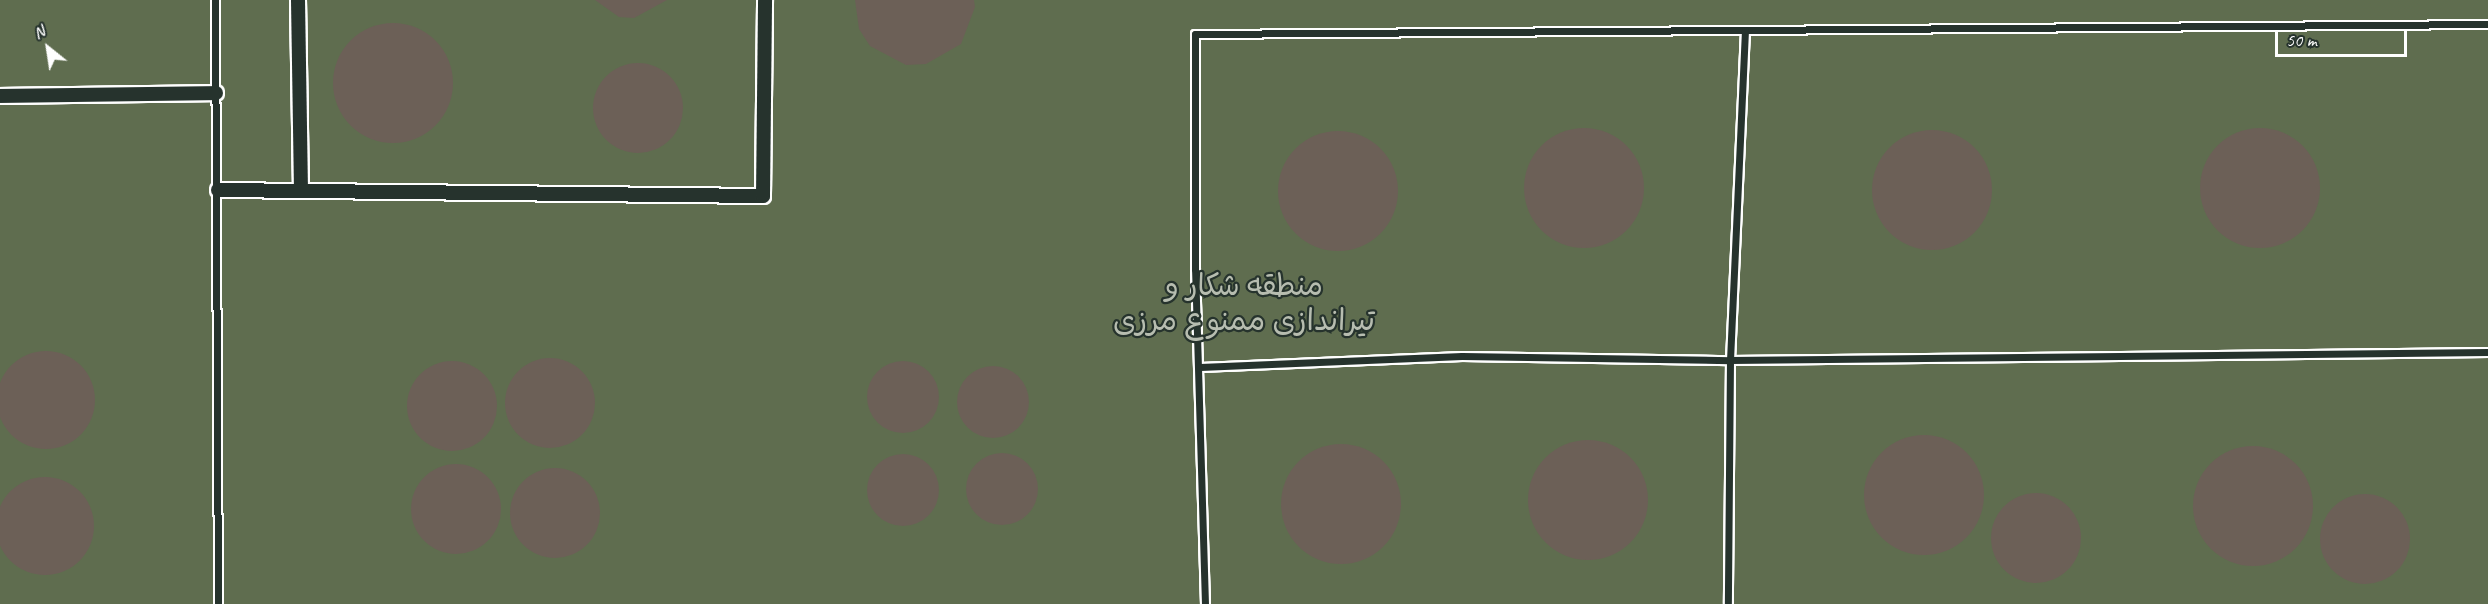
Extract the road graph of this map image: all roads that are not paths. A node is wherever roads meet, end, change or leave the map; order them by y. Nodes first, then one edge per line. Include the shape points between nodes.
1 (215, 0) edge
2 (298, 0) edge
3 (765, 0) edge
4 (2488, 24) edge
5 (1745, 30) junction
6 (216, 93) junction
7 (0, 96) edge
8 (218, 190) junction
9 (301, 191) junction
10 (2488, 352) edge
11 (1731, 360) junction
12 (1200, 367) junction
13 (218, 604) edge
14 (1205, 604) edge
15 (1728, 604) edge

1 - 6 lane
2 - 9 street
3 - 9 street via 763,196
4 - 5 lane
5 - 11 lane
5 - 12 lane via 1195,34
6 - 7 street
6 - 8 lane
8 - 9 street
8 - 13 lane
10 - 11 lane
11 - 12 lane via 1462,356
11 - 15 lane
12 - 14 lane

